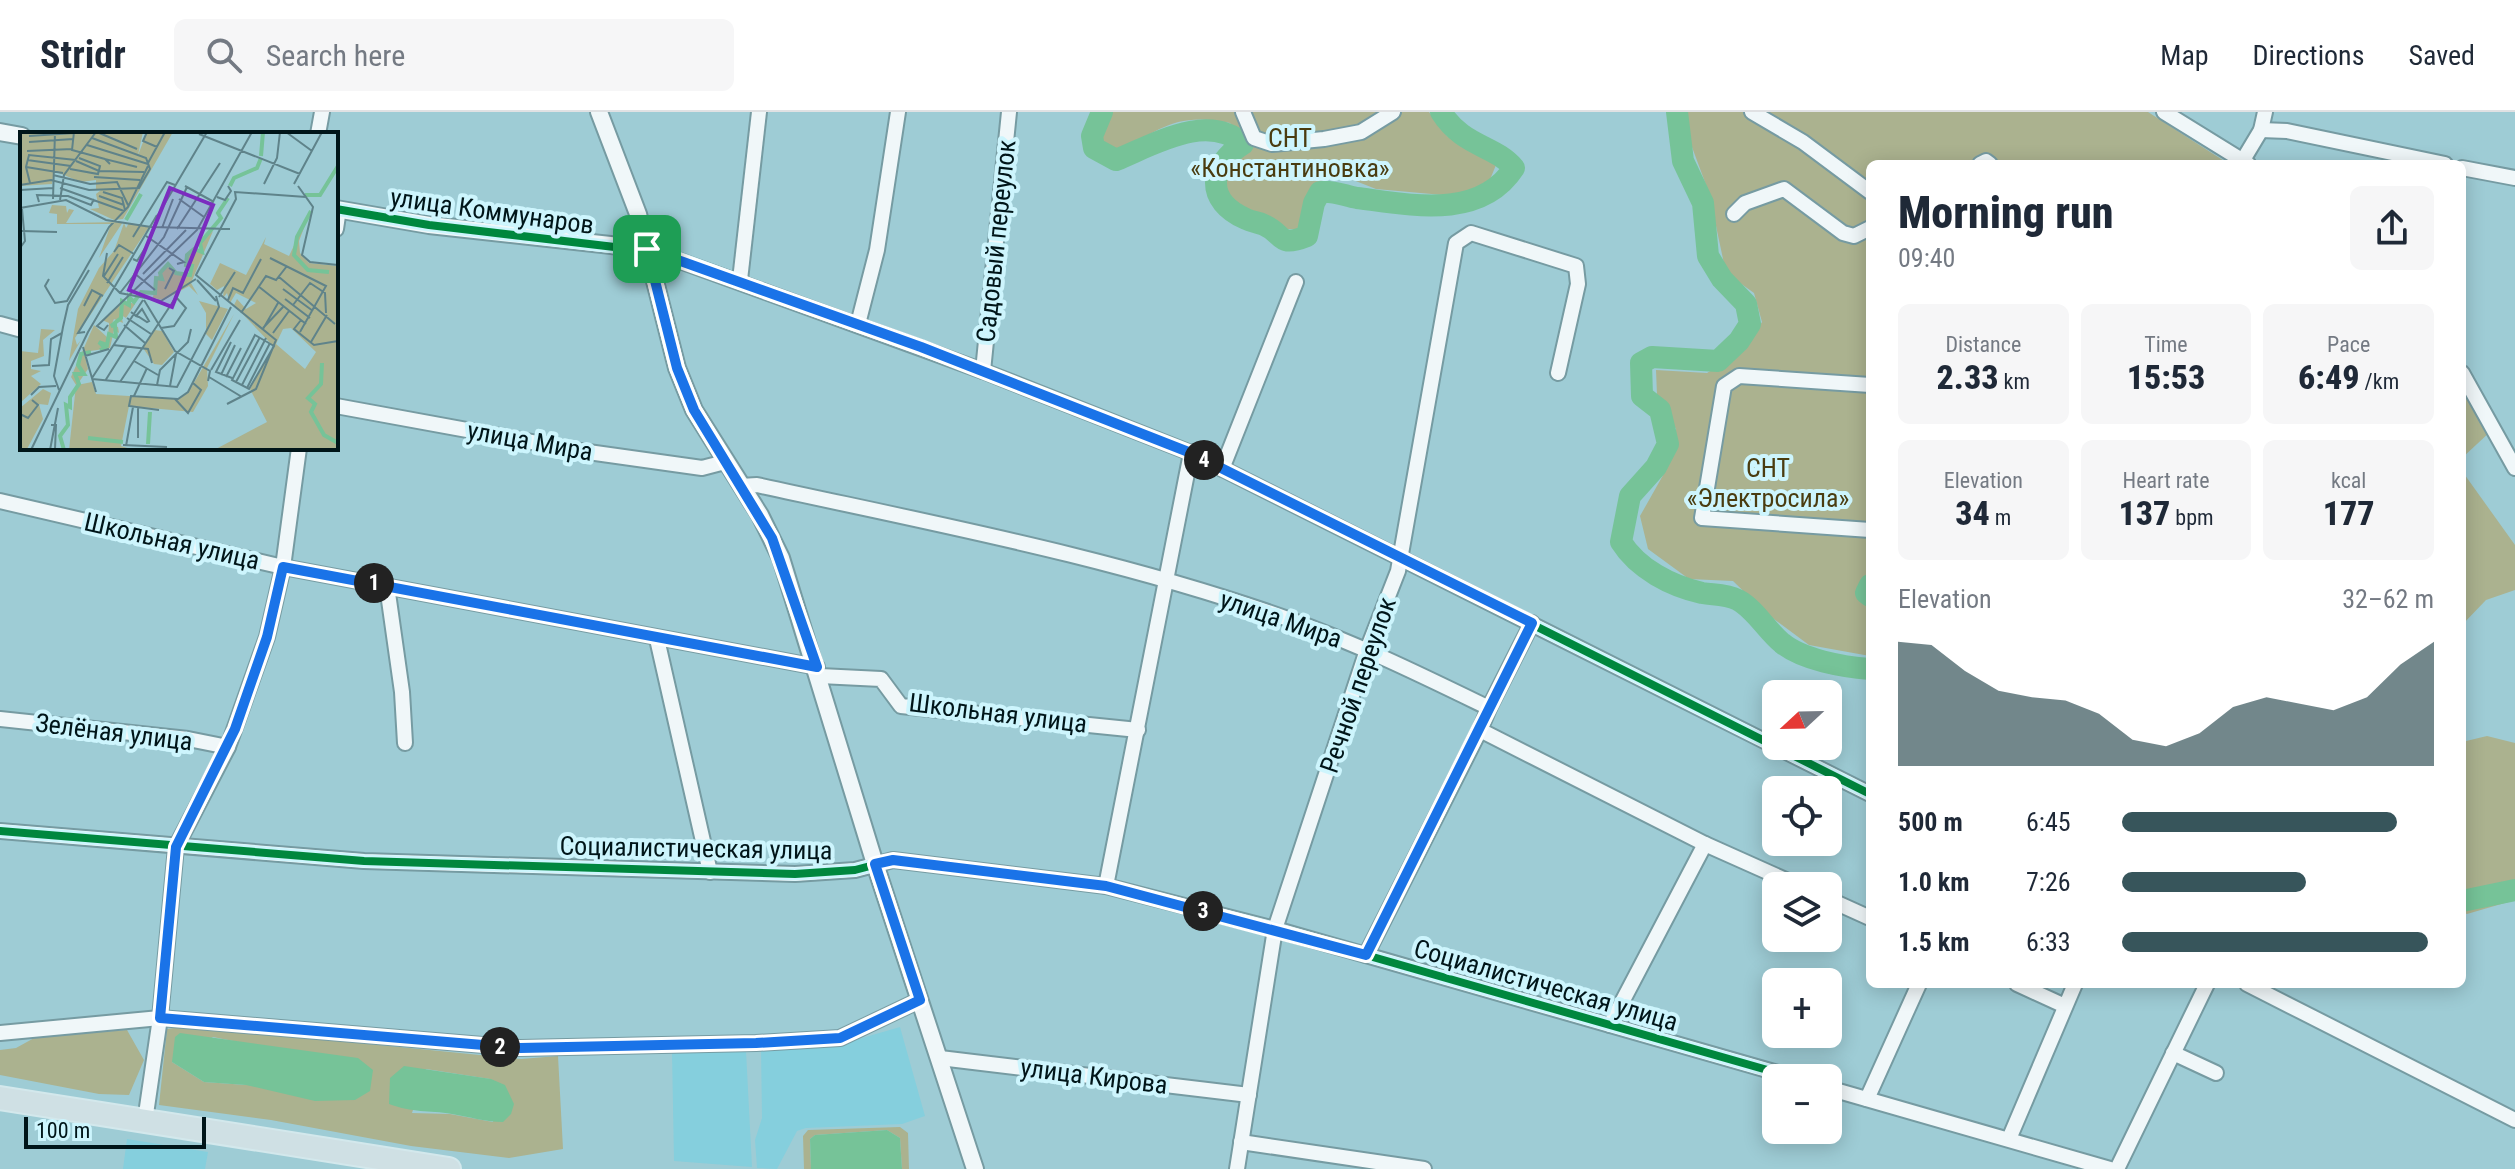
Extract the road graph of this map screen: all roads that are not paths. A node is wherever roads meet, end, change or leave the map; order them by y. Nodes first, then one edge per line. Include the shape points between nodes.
1 (322, 112) edge
2 (599, 112) edge
3 (759, 112) edge
4 (898, 112) edge
5 (1009, 112) edge
6 (1243, 112) edge
7 (1393, 112) edge
8 (1752, 112) edge
9 (2164, 112) edge
10 (2265, 112) edge
11 (2261, 130) junction
12 (0, 132) edge
13 (318, 132) edge
14 (20, 136) edge
15 (2242, 160) edge
16 (2246, 160) edge
17 (2426, 160) edge
18 (2466, 169) edge
19 (2515, 178) edge
20 (1866, 189) edge
21 (338, 209) edge
22 (1734, 214) dead end
23 (1866, 230) edge
24 (647, 249) junction
25 (740, 280) junction
26 (1296, 282) dead end
27 (0, 324) edge
28 (858, 324) junction
29 (20, 329) edge
30 (983, 371) junction
31 (1558, 373) dead end
32 (2466, 380) edge
33 (1866, 385) edge
34 (338, 406) edge
35 (299, 450) edge
36 (1191, 453) junction
37 (725, 462) junction
38 (2515, 468) edge
39 (1222, 469) junction
40 (741, 486) junction
41 (0, 501) edge
42 (1866, 530) edge
43 (1401, 557) junction
44 (283, 567) junction
45 (1163, 581) junction
46 (387, 586) junction
47 (1532, 623) junction
48 (657, 639) junction
49 (1367, 650) junction
50 (818, 672) junction
51 (1489, 708) junction
52 (0, 719) edge
53 (1138, 730) junction
54 (1480, 730) junction
55 (405, 743) dead end
56 (228, 747) junction
57 (1866, 792) edge
58 (0, 831) edge
59 (1705, 844) junction
60 (176, 847) junction
61 (875, 864) junction
62 (710, 872) junction
63 (1768, 872) edge
64 (1106, 886) junction
65 (1842, 905) edge
66 (1866, 916) edge
67 (1275, 929) junction
68 (1366, 955) junction
69 (1917, 988) edge
70 (2026, 988) edge
71 (2073, 988) edge
72 (2205, 988) edge
73 (2255, 988) edge
74 (920, 1000) junction
75 (2065, 1006) junction
76 (160, 1018) junction
77 (1610, 1025) junction
78 (0, 1033) edge
79 (2173, 1053) junction
80 (940, 1058) junction
81 (1762, 1069) edge
82 (2216, 1073) dead end
83 (1842, 1092) edge
84 (1249, 1095) junction
85 (0, 1098) edge
86 (1867, 1099) junction
87 (2515, 1120) edge
88 (145, 1121) junction
89 (2009, 1139) junction
90 (1241, 1142) junction
91 (449, 1169) edge
92 (975, 1169) edge
93 (1237, 1169) edge
94 (1424, 1169) edge
95 (2110, 1169) edge
96 (2117, 1169) edge

1 - 13 street
2 - 24 street
3 - 25 street
4 - 28 street via 877,250
5 - 30 street, Садовый переулок
6 - 7 street via 1254,138 1272,144 1361,132
8 - 20 street
9 - 15 street
10 - 11 street
11 - 16 street
11 - 17 street
12 - 14 street
18 - 19 street
21 - 24 street, улица Коммунаров via 429,225
22 - 23 street via 1745,203 1784,189 1843,233 1854,236
24 - 25 street, улица Коммунаров
24 - 37 street via 677,368 705,433
25 - 28 street, улица Коммунаров
26 - 39 street
27 - 29 street
28 - 30 street, улица Коммунаров
30 - 36 street, улица Коммунаров
31 - 43 street, Речной переулок via 1578,284 1576,266 1471,233 1456,243
32 - 38 street
33 - 42 street via 1739,376 1724,386 1702,518
34 - 37 street, улица Мира via 596,453 702,468
35 - 44 street
36 - 39 street, улица Коммунаров
36 - 45 street
37 - 40 street
39 - 43 street, улица Коммунаров
40 - 45 street, улица Мира via 757,485 949,527
40 - 50 street via 781,558
41 - 44 street, Школьная улица
43 - 47 street, улица Коммунаров
43 - 49 street, Речной переулок
44 - 46 street, Школьная улица
44 - 56 street via 267,637
45 - 49 street, улица Мира
45 - 53 street
46 - 48 street, Школьная улица
46 - 55 street
47 - 51 street
47 - 57 street, улица Коммунаров
48 - 50 street, Школьная улица
48 - 62 street
49 - 51 street, улица Мира
49 - 67 street, Речной переулок
50 - 53 street, Школьная улица via 881,679 901,706
50 - 61 street
51 - 54 street
52 - 56 street, Зелёная улица
53 - 64 street
54 - 59 street
54 - 68 street
56 - 60 street
58 - 60 street, Социалистическая улица
59 - 63 street
59 - 77 street
60 - 62 street, Социалистическая улица via 364,861
60 - 76 street
61 - 62 street, Социалистическая улица via 795,874
61 - 64 street, Социалистическая улица via 893,860
61 - 74 street
64 - 67 street, Социалистическая улица
65 - 66 street
67 - 68 street, Социалистическая улица
67 - 84 street, Речной переулок
68 - 77 street, Социалистическая улица
69 - 86 street
70 - 75 street
71 - 75 street
72 - 79 street
73 - 87 street
74 - 76 street via 840,1038 756,1043 520,1048
74 - 80 street
75 - 89 street
76 - 78 street
76 - 88 street
77 - 81 street, Социалистическая улица
79 - 82 street
79 - 96 street
80 - 84 street, улица Кирова
80 - 92 street
83 - 86 street
84 - 90 street, Речной переулок
85 - 88 highway
86 - 89 street
88 - 91 highway
89 - 95 street
90 - 93 street, Речной переулок
90 - 94 street

